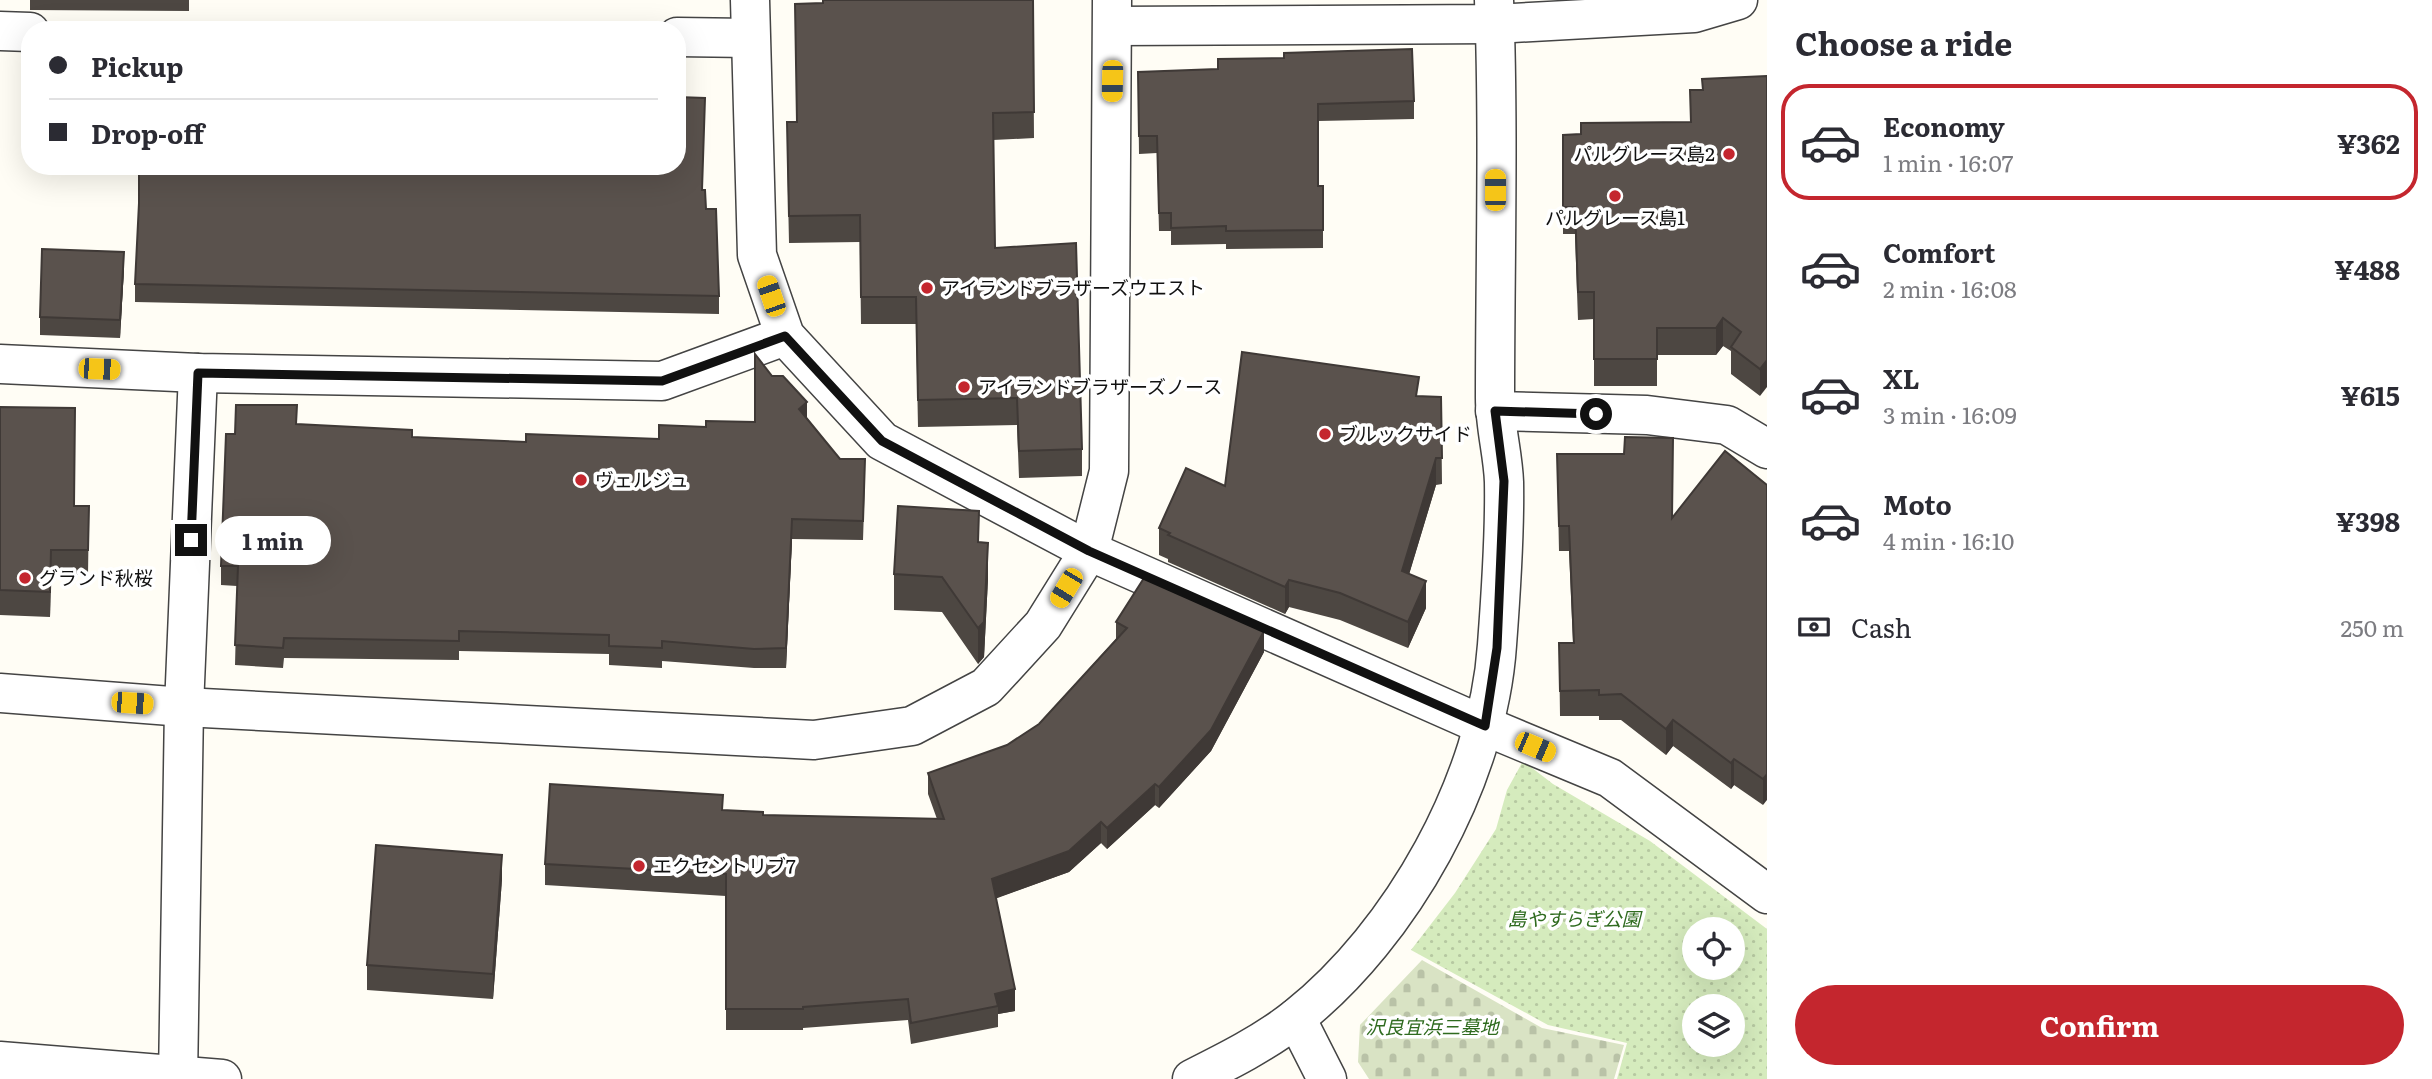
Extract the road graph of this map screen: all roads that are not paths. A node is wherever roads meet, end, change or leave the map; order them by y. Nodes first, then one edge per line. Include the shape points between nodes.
1 (750, 0) edge
2 (1738, 0) edge
3 (1495, 12) edge
4 (1113, 13) edge
5 (0, 31) edge
6 (21, 32) edge
7 (686, 37) edge
8 (750, 38) junction
9 (785, 336) junction
10 (0, 364) edge
11 (198, 373) junction
12 (1495, 411) junction
13 (1767, 449) edge
14 (1089, 551) junction
15 (0, 693) edge
16 (184, 707) junction
17 (1485, 726) junction
18 (1767, 894) edge
19 (1296, 1018) junction
20 (0, 1060) edge
21 (178, 1077) edge
22 (222, 1079) edge
23 (1192, 1079) edge
24 (1327, 1079) edge

1 - 8 street
2 - 3 street via 1694,13
3 - 4 street
3 - 12 street
4 - 14 street via 1109,471
5 - 6 street
7 - 8 street
8 - 9 street via 757,255
9 - 11 street via 662,381
9 - 14 street via 882,441
10 - 11 street
11 - 16 street
12 - 13 street via 1647,415 1727,425
12 - 17 street via 1504,481 1497,648
14 - 16 street via 1043,625 986,687 912,726 814,740
14 - 17 street
15 - 16 street
16 - 21 street
17 - 18 street via 1610,778
17 - 19 street via 1465,782 1415,880 1362,955
19 - 23 street
19 - 24 street
20 - 21 street
21 - 22 street

